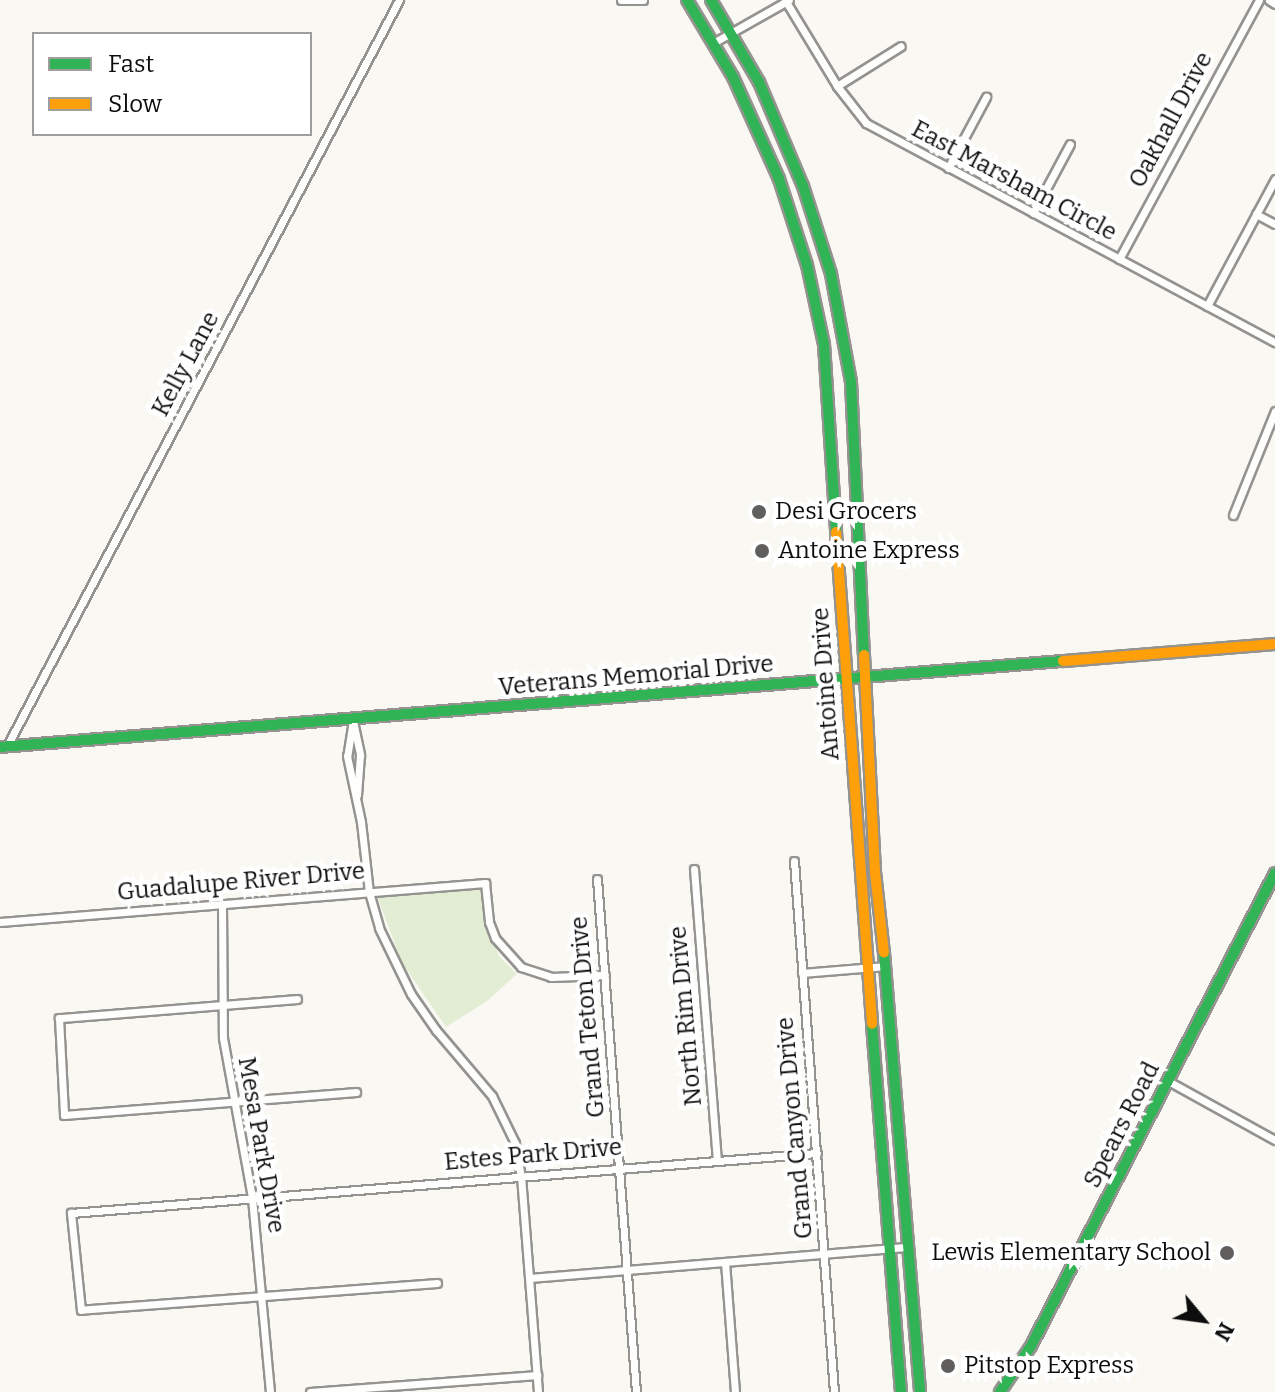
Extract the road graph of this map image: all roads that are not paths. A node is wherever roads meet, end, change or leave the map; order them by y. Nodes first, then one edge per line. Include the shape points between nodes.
1 (399, 0) edge
2 (621, 0) edge
3 (643, 0) edge
4 (687, 0) edge
5 (711, 0) edge
6 (787, 0) edge
7 (1259, 0) edge
8 (1269, 0) edge
9 (1275, 4) edge
10 (731, 32) junction
11 (713, 43) junction
12 (901, 46) dead end
13 (837, 86) junction
14 (986, 97) dead end
15 (1070, 144) dead end
16 (948, 168) junction
17 (1275, 179) edge
18 (1033, 213) junction
19 (1256, 214) junction
20 (1275, 224) edge
21 (1119, 259) junction
22 (1207, 306) junction
23 (1275, 342) edge
24 (1275, 411) edge
25 (1233, 515) dead end
26 (1275, 644) edge
27 (863, 677) junction
28 (846, 678) junction
29 (353, 720) junction
30 (4, 746) edge
31 (356, 797) junction
32 (873, 851) junction
33 (858, 853) junction
34 (794, 861) dead end
35 (694, 869) dead end
36 (1275, 873) edge
37 (597, 879) dead end
38 (369, 892) junction
39 (222, 904) junction
40 (0, 922) edge
41 (886, 966) junction
42 (866, 968) junction
43 (802, 973) junction
44 (605, 975) junction
45 (297, 999) dead end
46 (221, 1004) junction
47 (1168, 1081) junction
48 (356, 1092) dead end
49 (232, 1102) junction
50 (1275, 1140) edge
51 (817, 1153) junction
52 (717, 1160) junction
53 (620, 1168) junction
54 (521, 1176) junction
55 (252, 1198) junction
56 (909, 1247) junction
57 (890, 1249) junction
58 (825, 1254) junction
59 (725, 1262) junction
60 (628, 1270) junction
61 (530, 1278) junction
62 (437, 1283) dead end
63 (262, 1297) junction
64 (537, 1375) junction
65 (435, 1382) junction
66 (270, 1392) edge
67 (310, 1392) edge
68 (435, 1392) edge
69 (538, 1392) edge
70 (636, 1392) edge
71 (735, 1392) edge
72 (834, 1392) edge
73 (901, 1392) edge
74 (920, 1392) edge
75 (1000, 1392) edge

1 - 30 street, Kelly Lane
2 - 3 street
4 - 11 main road, Antoine Drive
5 - 10 main road, Antoine Drive
6 - 10 street
6 - 13 street, East Marsham Circle
7 - 21 street, Oakhall Drive
8 - 9 street
10 - 11 street
10 - 27 main road, Antoine Drive via 784,135 819,232 839,309 854,421
11 - 28 main road, Antoine Drive via 779,179 807,265 824,344
12 - 13 street
13 - 16 street, East Marsham Circle via 866,123
14 - 16 street
15 - 18 street
16 - 18 street, East Marsham Circle
17 - 19 street
18 - 21 street, East Marsham Circle
19 - 20 street
19 - 22 street
21 - 22 street, East Marsham Circle
22 - 23 street, East Marsham Circle
24 - 25 street
26 - 27 main road, Veterans Memorial Drive
27 - 28 main road, Veterans Memorial Drive
27 - 32 main road, Antoine Drive
28 - 29 main road, Veterans Memorial Drive
28 - 33 main road, Antoine Drive
29 - 30 main road, Veterans Memorial Drive
29 - 31 street via 360,755
29 - 31 street via 347,756
31 - 38 street
32 - 33 main road
32 - 41 main road, Antoine Drive
33 - 42 main road, Antoine Drive
34 - 43 street, Grand Canyon Drive
35 - 52 street, North Rim Drive
36 - 47 main road, Spears Road
37 - 44 street, Grand Teton Drive
38 - 39 street, Guadalupe River Drive
38 - 44 street, Guadalupe River Drive via 485,883 495,938 521,967 551,977
38 - 54 street via 387,948 411,994 506,1120
39 - 40 street, Guadalupe River Drive
39 - 46 street, Mesa Park Drive
41 - 42 street
41 - 56 main road, Antoine Drive
42 - 43 street
42 - 57 main road, Antoine Drive
43 - 51 street, Grand Canyon Drive
44 - 53 street, Grand Teton Drive
45 - 46 street
46 - 49 street, Mesa Park Drive
46 - 49 street via 59,1018 64,1115
47 - 50 street
47 - 75 main road, Spears Road via 1031,1346
48 - 49 street
49 - 55 street, Mesa Park Drive
51 - 52 street, Estes Park Drive
51 - 58 street, Grand Canyon Drive
52 - 53 street, Estes Park Drive
53 - 54 street, Estes Park Drive
53 - 60 street, Grand Teton Drive
54 - 55 street, Estes Park Drive
54 - 61 street
55 - 63 street, Mesa Park Drive
55 - 63 street, Estes Park Drive via 71,1213 81,1310
56 - 57 street
56 - 74 main road, Antoine Drive
57 - 58 street
57 - 73 main road, Antoine Drive
58 - 59 street
58 - 72 street, Grand Canyon Drive
59 - 60 street
59 - 71 street
60 - 61 street
60 - 70 street, Grand Teton Drive
61 - 64 street
62 - 63 street
63 - 66 street, Mesa Park Drive
64 - 65 street
64 - 69 street
65 - 67 street
65 - 68 street

